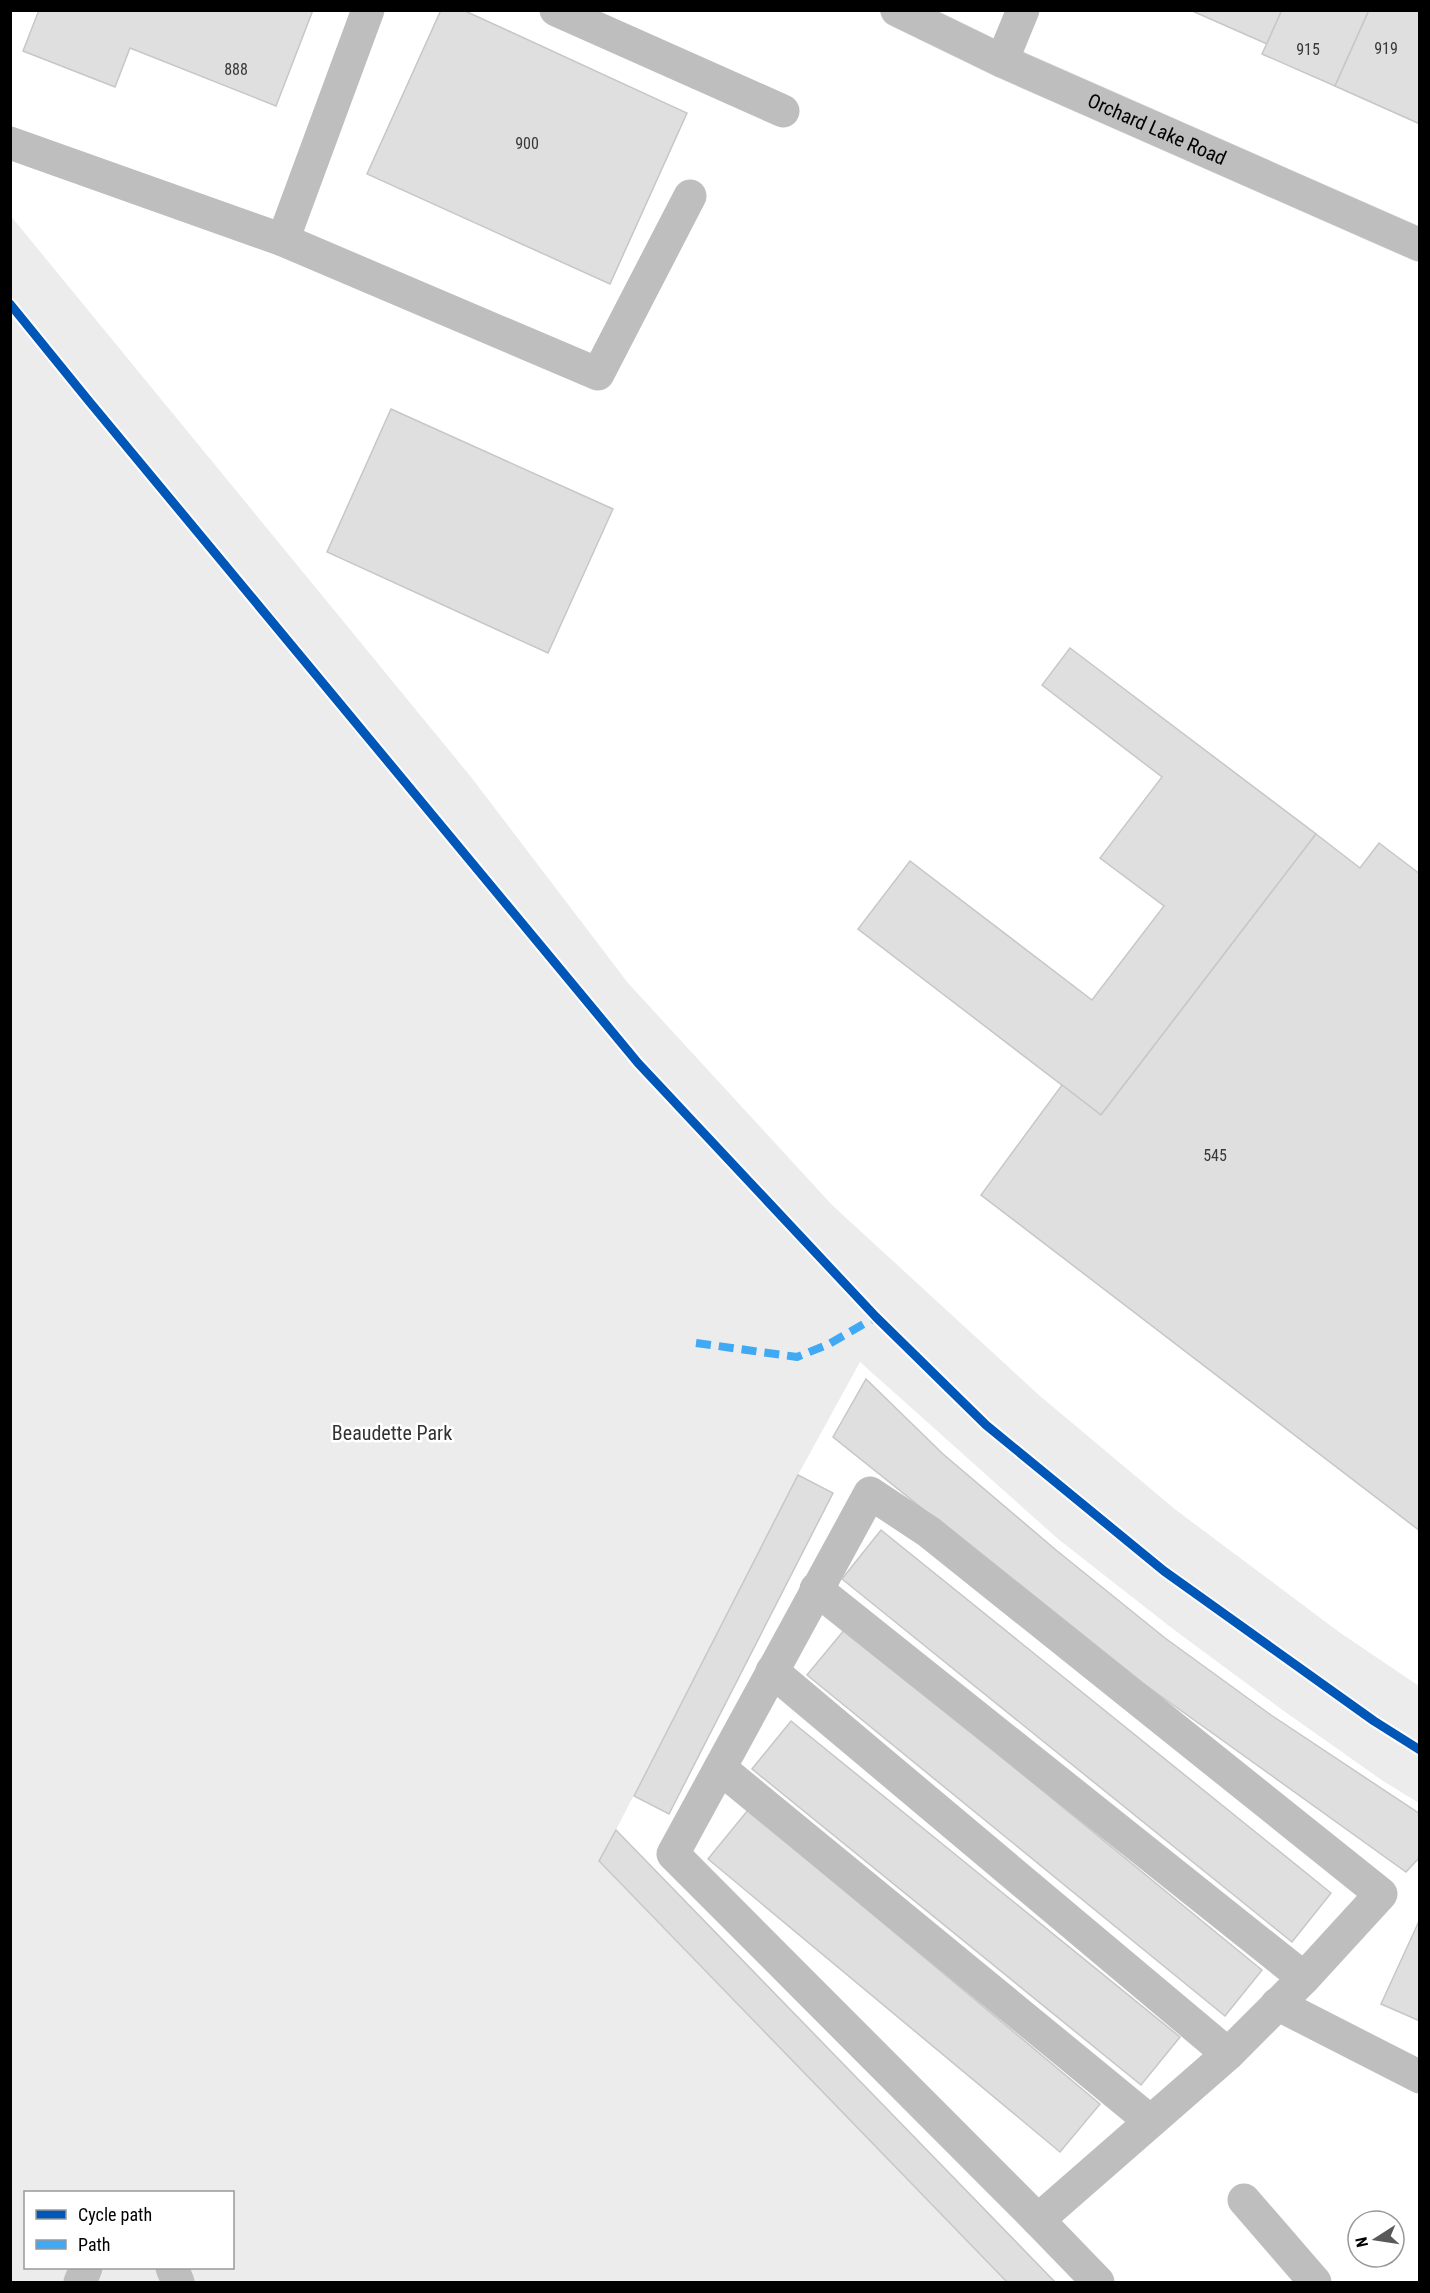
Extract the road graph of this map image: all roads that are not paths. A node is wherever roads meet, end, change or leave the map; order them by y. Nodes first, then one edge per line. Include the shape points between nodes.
1 (368, 10) edge
2 (556, 10) edge
3 (897, 10) edge
4 (1023, 10) edge
5 (1002, 60) junction
6 (783, 111) dead end
7 (10, 143) edge
8 (690, 196) dead end
9 (283, 240) junction
10 (1419, 245) edge
11 (816, 1589) junction
12 (772, 1671) junction
13 (720, 1768) junction
14 (1304, 1978) junction
15 (1277, 2004) junction
16 (1228, 2054) junction
17 (1419, 2078) edge
18 (1150, 2121) junction
19 (1244, 2200) dead end
20 (1038, 2220) junction
21 (172, 2269) edge
22 (178, 2283) edge
23 (1098, 2283) edge
24 (1315, 2283) edge

1 - 9 main road
2 - 6 main road
3 - 5 main road, Orchard Lake Road
4 - 5 main road
5 - 10 main road, Orchard Lake Road
7 - 9 main road
8 - 9 main road via 598,374
11 - 12 main road
11 - 14 main road
11 - 14 main road via 870,1493 938,1539 1381,1894
12 - 13 main road
12 - 16 main road
13 - 18 main road
13 - 20 main road via 673,1854
14 - 15 main road
15 - 16 main road
15 - 17 main road
16 - 18 main road
18 - 20 main road
19 - 24 main road
20 - 23 main road
21 - 22 main road

